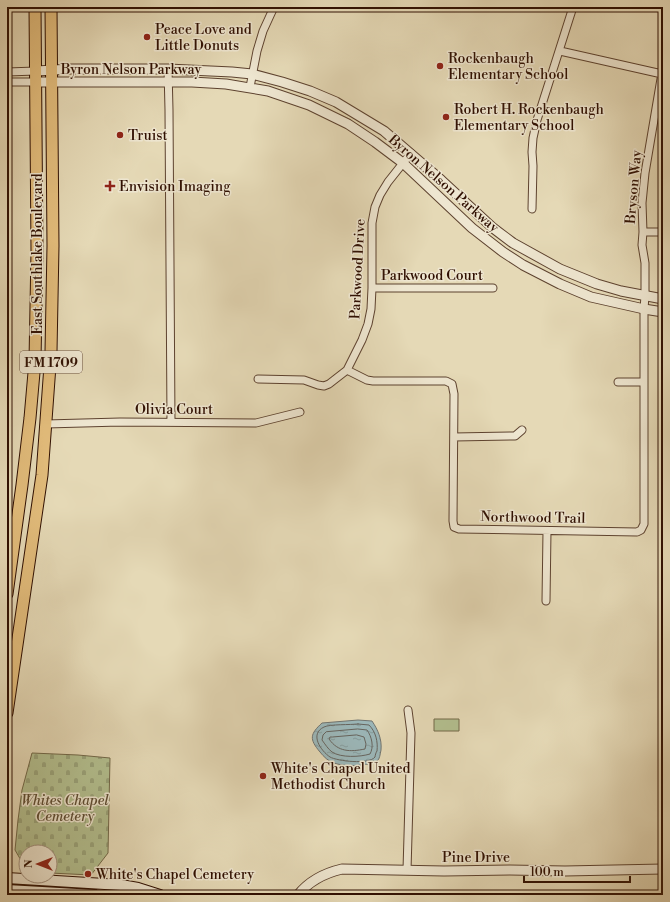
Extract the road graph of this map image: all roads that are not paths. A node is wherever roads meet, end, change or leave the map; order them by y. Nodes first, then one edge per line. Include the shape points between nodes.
1 (35, 7) edge
2 (51, 7) edge
3 (274, 7) edge
4 (573, 7) edge
5 (560, 51) junction
6 (168, 69) junction
7 (52, 70) junction
8 (662, 70) edge
9 (7, 72) edge
10 (252, 74) junction
11 (36, 76) junction
12 (7, 82) edge
13 (51, 82) junction
14 (168, 83) junction
15 (250, 87) junction
16 (336, 102) junction
17 (329, 114) junction
18 (411, 153) junction
19 (403, 163) junction
20 (532, 209) dead end
21 (643, 232) junction
22 (663, 232) edge
23 (372, 288) junction
24 (493, 288) dead end
25 (645, 296) junction
26 (663, 299) edge
27 (644, 309) junction
28 (663, 312) edge
29 (35, 361) junction
30 (347, 370) junction
31 (258, 379) dead end
32 (618, 382) dead end
33 (644, 382) junction
34 (300, 412) dead end
35 (171, 422) junction
36 (46, 424) junction
37 (522, 430) dead end
38 (454, 438) junction
39 (546, 530) junction
40 (7, 594) edge
41 (546, 601) dead end
42 (8, 694) edge
43 (408, 710) dead end
44 (7, 713) edge
45 (663, 869) edge
46 (407, 870) junction
47 (7, 878) edge
48 (7, 890) edge
49 (94, 895) edge
50 (160, 895) edge
51 (298, 895) edge

1 - 11 main road, East Southlake Boulevard / FM 1709
2 - 7 main road, East Southlake Boulevard / FM 1709
3 - 10 street via 263,31
4 - 5 street
5 - 8 street
5 - 20 street via 533,138
6 - 7 street, Byron Nelson Parkway
6 - 10 street, Byron Nelson Parkway
6 - 14 street
7 - 11 street, Byron Nelson Parkway
7 - 13 main road, East Southlake Boulevard / FM 1709
8 - 21 street, Bryson Way via 645,173
9 - 11 street
10 - 15 street
10 - 16 street, Byron Nelson Parkway
11 - 12 street
11 - 13 street, Byron Nelson Parkway
11 - 29 main road, East Southlake Boulevard / FM 1709
13 - 14 street, Byron Nelson Parkway
13 - 36 main road, East Southlake Boulevard / FM 1709 via 53,285
14 - 15 street, Byron Nelson Parkway
14 - 35 street
15 - 17 street, Byron Nelson Parkway via 287,97
16 - 17 street
16 - 18 street, Byron Nelson Parkway via 384,131
17 - 19 street, Byron Nelson Parkway via 348,124
18 - 19 street, Parkwood Drive
18 - 25 street, Byron Nelson Parkway via 493,228 514,243 560,270 597,284
19 - 23 street, Parkwood Drive via 388,182 375,207 372,223
19 - 27 street, Byron Nelson Parkway via 472,228 523,265 590,297
21 - 22 street
21 - 25 street, Bryson Way
23 - 24 street, Parkwood Court
23 - 30 street, Parkwood Drive via 368,324
25 - 26 street, Byron Nelson Parkway
25 - 27 street, Bryson Way
27 - 28 street, Byron Nelson Parkway
27 - 33 street, Northwood Trail
29 - 36 main road via 38,415
29 - 40 main road, East Southlake Boulevard / FM 1709 via 23,478
30 - 31 street, Parkwood Drive via 324,386 304,380
30 - 38 street, Northwood Trail via 373,381 446,381 452,384
32 - 33 street
33 - 39 street, Northwood Trail via 644,524 641,530
34 - 35 street, Olivia Court via 256,423
35 - 36 street, Olivia Court
36 - 42 main road, East Southlake Boulevard / FM 1709 via 42,475
37 - 38 street via 514,436
38 - 39 street, Northwood Trail via 454,527
39 - 41 street
42 - 44 main road, East Southlake Boulevard / FM 1709
43 - 46 street via 410,733
45 - 46 street, Pine Drive
46 - 51 street, Pine Drive via 342,869 320,876
47 - 50 main road via 121,885
48 - 49 main road

